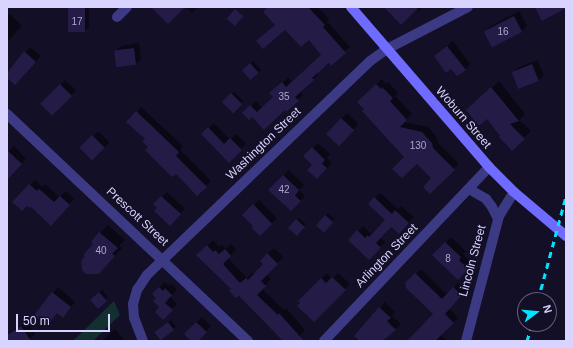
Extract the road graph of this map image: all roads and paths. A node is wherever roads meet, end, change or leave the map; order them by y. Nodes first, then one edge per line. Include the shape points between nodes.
1 (127, 7) edge
2 (351, 7) edge
3 (468, 7) edge
4 (117, 17) dead end
5 (387, 49) junction
6 (7, 114) edge
7 (489, 167) junction
8 (469, 189) junction
9 (514, 192) junction
10 (498, 219) junction
11 (566, 236) edge
12 (162, 259) junction
13 (143, 341) edge
14 (248, 341) edge
15 (324, 341) edge
16 (466, 341) edge

1 - 4 street
2 - 5 street, Woburn Street
3 - 5 street, Washington Street
5 - 7 street, Woburn Street
5 - 12 street, Washington Street via 370,61
6 - 12 street, Prescott Street
7 - 8 street, Arlington Street
7 - 9 street, Woburn Street
8 - 10 street via 486,198
8 - 15 street, Arlington Street
9 - 10 street, Lincoln Street via 501,210
9 - 11 street, Woburn Street
10 - 16 street, Lincoln Street
12 - 13 street, Washington Street via 142,280 134,297 134,315
12 - 14 street, Prescott Street

